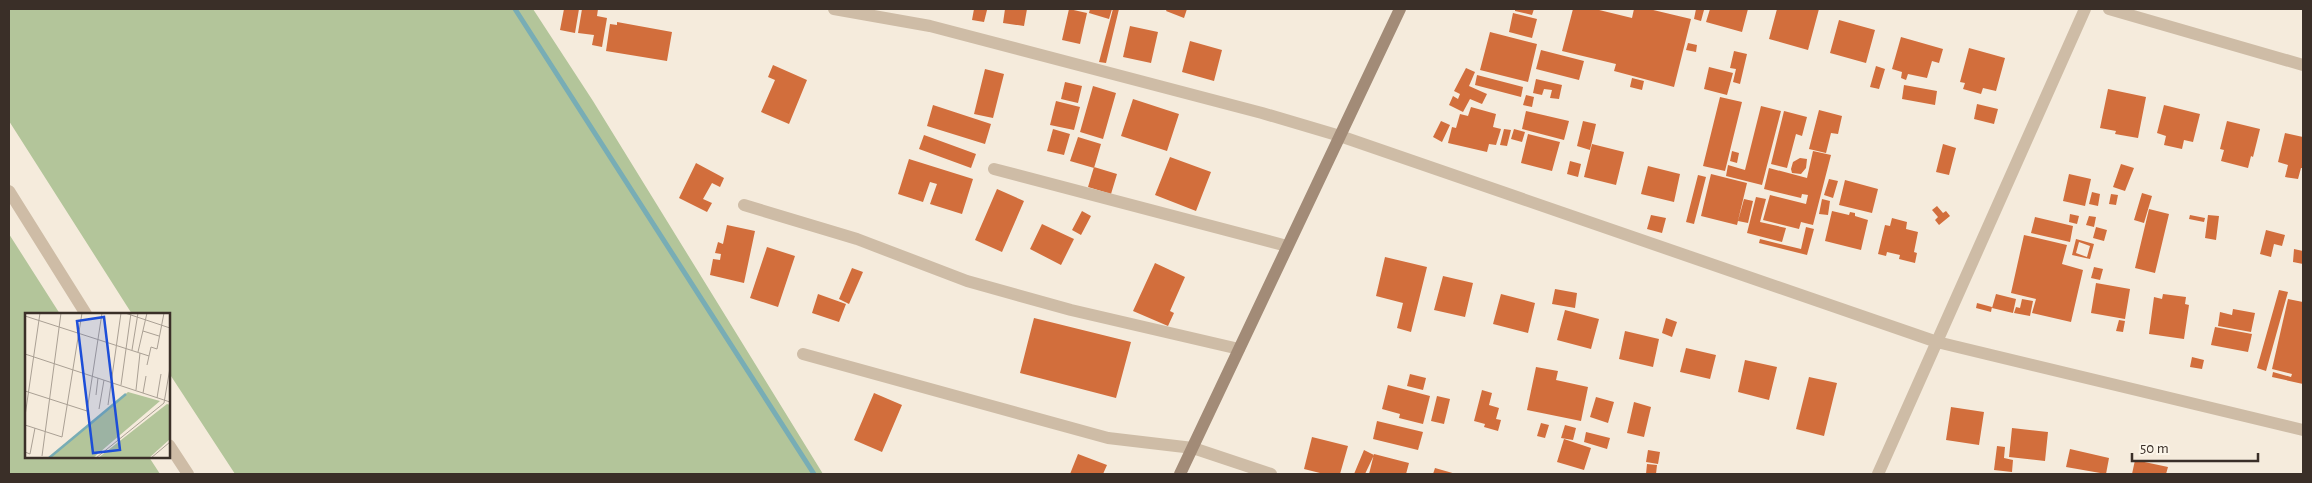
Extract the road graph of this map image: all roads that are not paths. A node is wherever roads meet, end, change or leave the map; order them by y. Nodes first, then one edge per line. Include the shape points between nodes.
1 (834, 9) edge
2 (1400, 9) edge
3 (2085, 9) edge
4 (2109, 9) edge
5 (2303, 65) edge
6 (1340, 136) junction
7 (994, 168) dead end
8 (9, 191) edge
9 (744, 205) dead end
10 (1288, 246) junction
11 (85, 313) edge
12 (1937, 342) junction
13 (1240, 349) junction
14 (803, 354) dead end
15 (2303, 430) edge
16 (170, 447) edge
17 (1193, 448) junction
18 (188, 474) edge
19 (1180, 474) edge
20 (1271, 474) edge
21 (1878, 474) edge

1 - 6 street via 930,26
2 - 6 street
3 - 12 street
4 - 5 street
6 - 10 street
6 - 12 street
7 - 10 street
8 - 11 street
9 - 13 street via 857,240 967,281 1071,310
10 - 13 street
12 - 15 street
12 - 21 street
13 - 17 street
14 - 17 street via 1108,438
16 - 18 street
17 - 19 street
17 - 20 street

